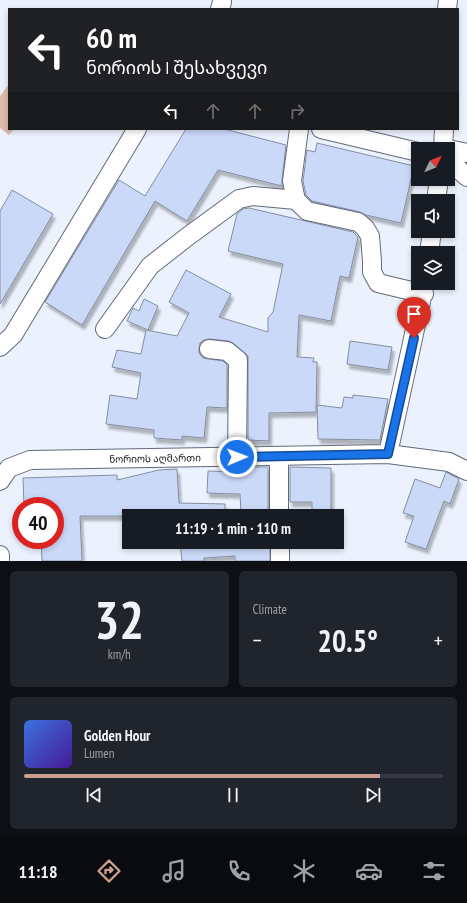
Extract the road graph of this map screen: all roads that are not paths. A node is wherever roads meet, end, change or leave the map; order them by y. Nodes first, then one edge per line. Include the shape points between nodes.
1 (136, 130) edge
2 (299, 130) edge
3 (325, 130) edge
4 (444, 130) edge
5 (445, 142) edge
6 (411, 150) edge
7 (455, 151) edge
8 (467, 153) edge
9 (455, 164) edge
10 (467, 177) edge
11 (296, 200) junction
12 (411, 287) edge
13 (425, 290) edge
14 (104, 329) dead end
15 (0, 347) edge
16 (209, 349) dead end
17 (388, 454) junction
18 (279, 456) junction
19 (237, 457) junction
20 (3, 468) edge
21 (467, 471) edge
22 (279, 509) edge
23 (280, 549) edge
24 (0, 555) edge
25 (0, 561) edge
26 (280, 561) edge

1 - 15 street via 13,335
2 - 11 street via 292,181
3 - 6 street
4 - 5 street
7 - 8 street
9 - 10 street
11 - 12 street via 307,211 358,222 370,236 372,272 378,283
11 - 14 street via 253,196 239,199 150,266
13 - 17 street
16 - 19 street via 227,351 238,360
17 - 18 street, ნორიოს აღმართი
17 - 21 street, ნორიოს აღმართი via 449,462
18 - 19 street, ნორიოს აღმართი
18 - 22 street
19 - 20 street, ნორიოს აღმართი via 30,460
23 - 26 street
24 - 25 street

